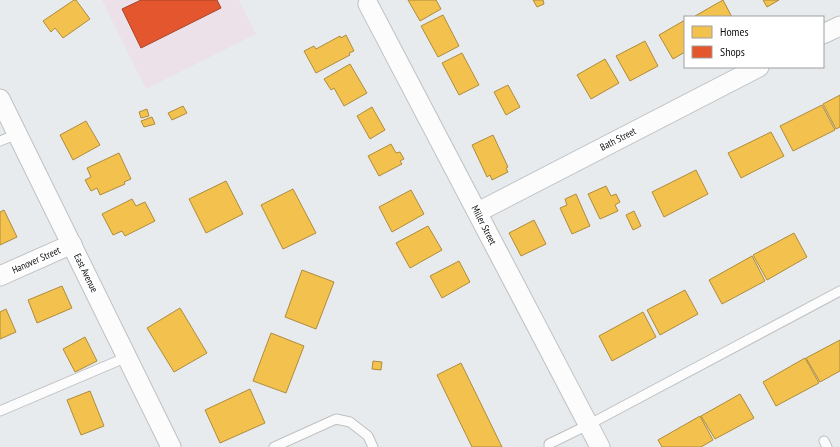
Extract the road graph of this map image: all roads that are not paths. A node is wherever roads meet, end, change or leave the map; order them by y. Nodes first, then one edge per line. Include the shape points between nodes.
1 (368, 4) dead end
2 (840, 26) edge
3 (824, 34) edge
4 (757, 68) edge
5 (0, 98) edge
6 (8, 138) edge
7 (478, 212) junction
8 (72, 244) junction
9 (0, 276) edge
10 (840, 292) edge
11 (127, 357) junction
12 (0, 411) edge
13 (588, 425) junction
14 (171, 447) edge
15 (274, 447) edge
16 (373, 447) edge
17 (549, 447) edge
18 (600, 447) edge

1 - 7 street, Miller Street
2 - 3 street
4 - 7 street, Bath Street
5 - 6 street, East Avenue
6 - 8 street, East Avenue
7 - 13 street, Miller Street
8 - 9 street, Hanover Street
8 - 11 street, East Avenue
10 - 13 lane
11 - 12 lane
11 - 14 street, East Avenue
13 - 17 lane via 549,444
13 - 18 street, Miller Street
15 - 16 lane via 336,419 350,422 368,436

